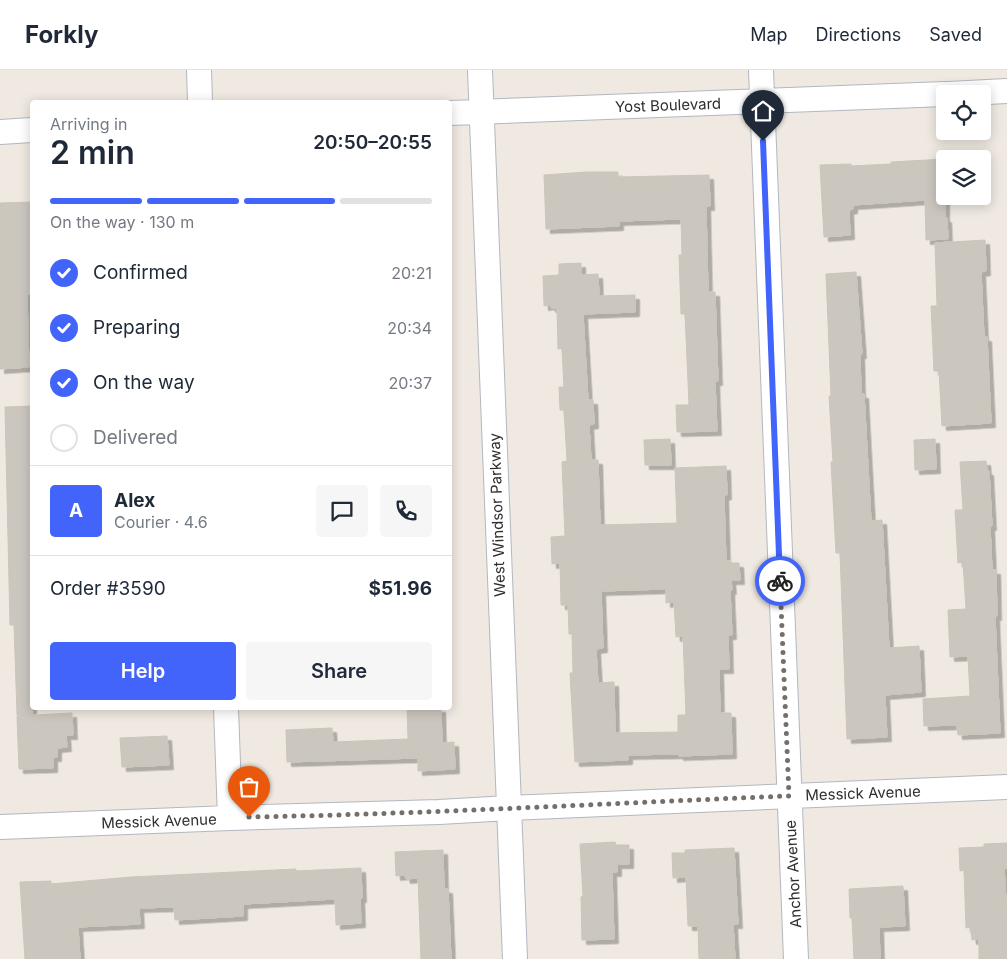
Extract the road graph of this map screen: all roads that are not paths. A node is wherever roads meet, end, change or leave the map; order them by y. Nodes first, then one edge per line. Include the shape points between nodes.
1 (199, 70) edge
2 (480, 70) edge
3 (760, 70) edge
4 (1007, 91) edge
5 (991, 92) edge
6 (936, 94) edge
7 (200, 100) edge
8 (762, 101) junction
9 (482, 112) junction
10 (452, 113) edge
11 (30, 130) edge
12 (0, 132) edge
13 (226, 710) edge
14 (1007, 788) edge
15 (789, 796) junction
16 (509, 808) junction
17 (230, 818) junction
18 (0, 827) edge
19 (515, 959) edge
20 (796, 959) edge

1 - 7 street
2 - 9 street, West Windsor Parkway
3 - 8 street, Anchor Avenue
4 - 5 street
6 - 8 street, Yost Boulevard
8 - 9 street, Yost Boulevard
8 - 15 street, Anchor Avenue
9 - 10 street, Yost Boulevard
9 - 16 street, West Windsor Parkway
11 - 12 street
13 - 17 street
14 - 15 street, Messick Avenue
15 - 16 street, Messick Avenue
15 - 20 street, Anchor Avenue
16 - 17 street, Messick Avenue
16 - 19 street, West Windsor Parkway
17 - 18 street, Messick Avenue

